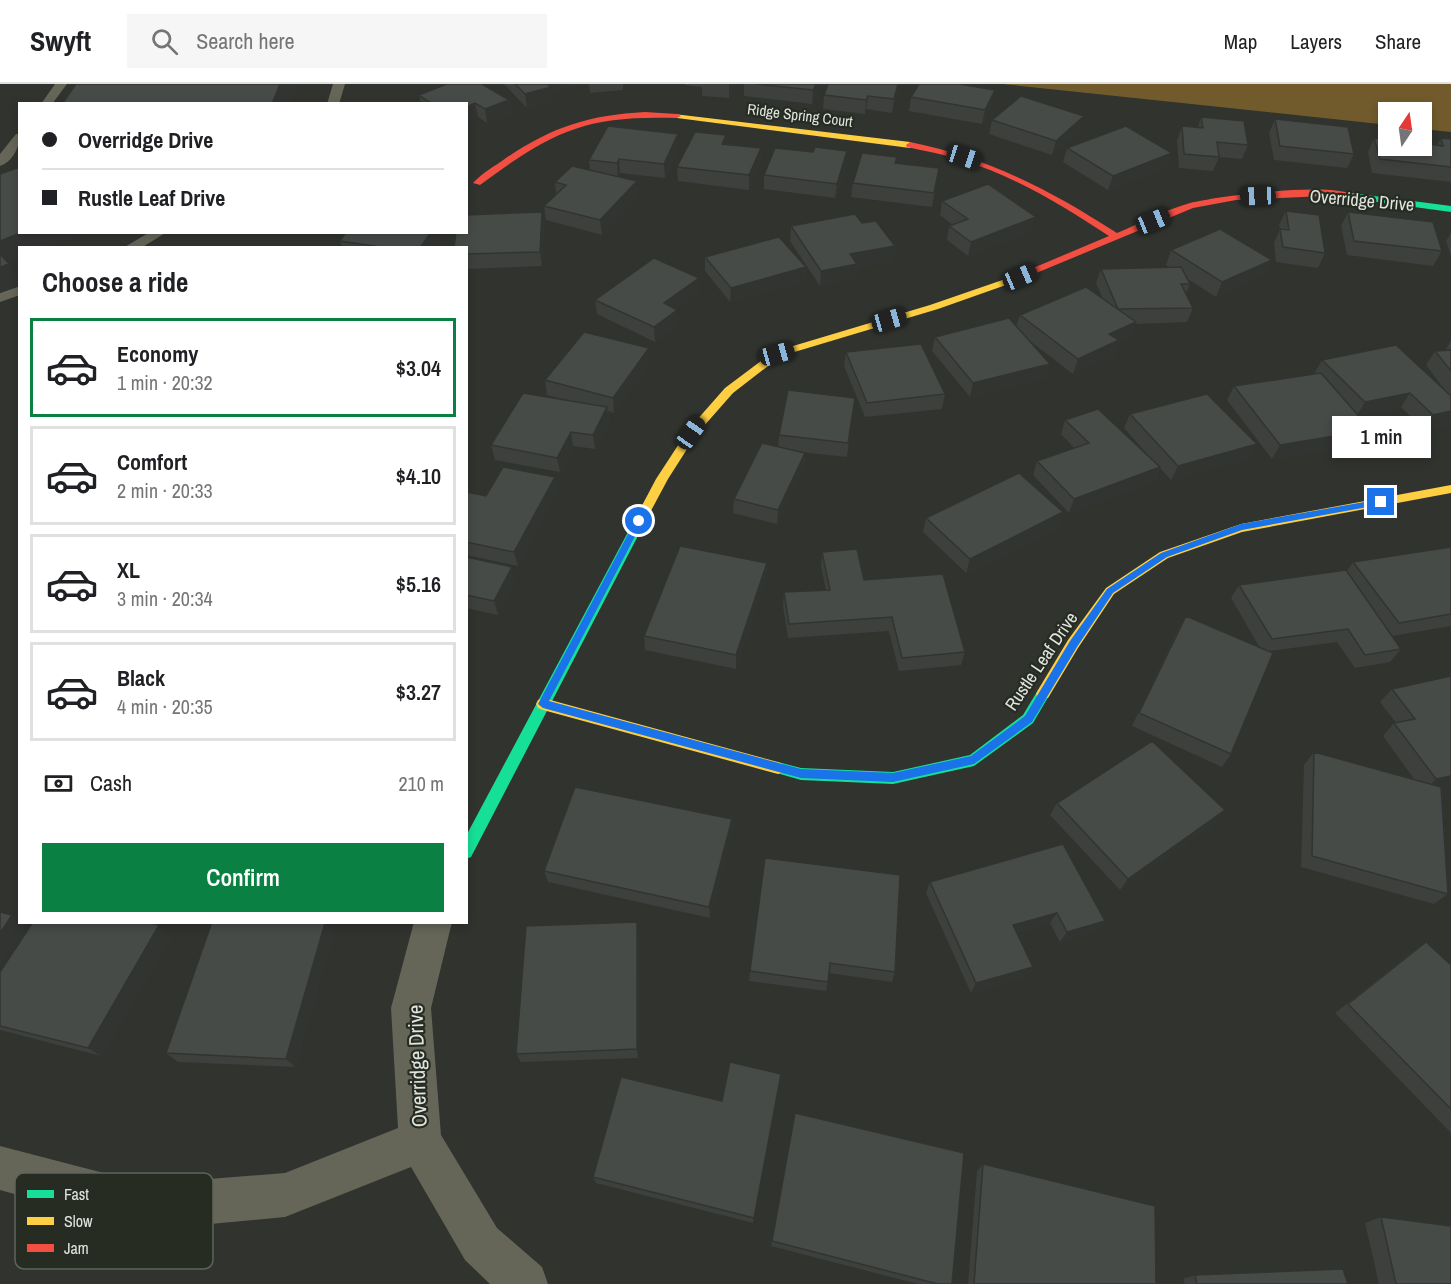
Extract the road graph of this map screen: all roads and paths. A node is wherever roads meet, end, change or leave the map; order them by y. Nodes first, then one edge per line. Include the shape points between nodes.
1 (61, 84) edge
2 (339, 84) edge
3 (48, 102) edge
4 (334, 102) edge
5 (18, 140) edge
6 (0, 162) edge
7 (477, 183) dead end
8 (1451, 209) edge
9 (157, 234) edge
10 (1115, 236) junction
11 (133, 246) edge
12 (18, 291) edge
13 (0, 298) edge
14 (1451, 489) edge
15 (543, 704) junction
16 (468, 848) edge
17 (432, 924) edge
18 (420, 1141) junction
19 (0, 1168) edge
20 (19, 1173) edge
21 (213, 1202) edge
22 (525, 1284) edge

1 - 3 lane
2 - 4 lane
5 - 6 lane
7 - 10 street, Ridge Spring Court via 538,138 574,123 621,115 668,116 948,152 997,167 1040,188
8 - 10 street, Overridge Drive via 1324,193 1236,197 1191,206
9 - 11 lane
10 - 15 street, Overridge Drive via 1020,277 777,354 754,368 700,418 671,461
12 - 13 lane
14 - 15 street, Rustle Leaf Drive via 1241,528 1164,555 1110,591 1028,719 974,760 893,778 801,774
15 - 16 street, Overridge Drive
17 - 18 street, Overridge Drive via 411,1008
18 - 21 street via 285,1196
18 - 22 street, Overridge Drive via 482,1244
19 - 20 street

